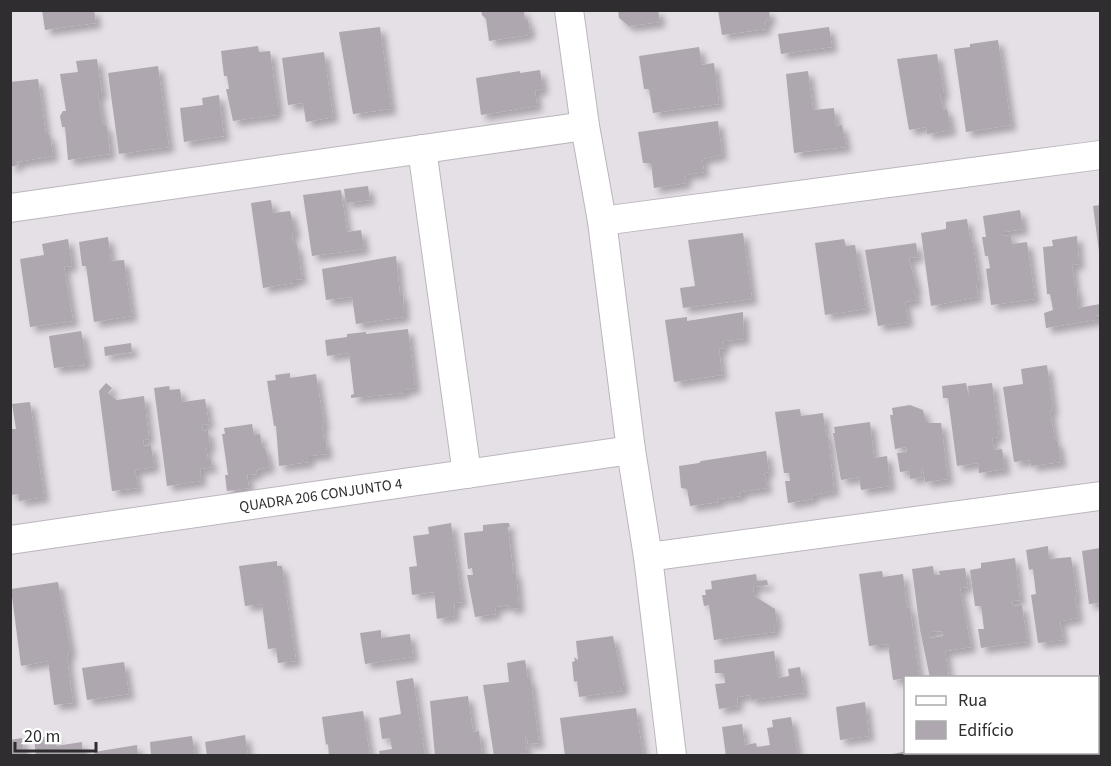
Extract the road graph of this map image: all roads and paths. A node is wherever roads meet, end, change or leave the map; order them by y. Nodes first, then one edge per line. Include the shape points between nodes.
1 (570, 10) edge
2 (585, 126) junction
3 (422, 150) junction
4 (1101, 155) edge
5 (10, 208) edge
6 (602, 221) junction
7 (631, 450) junction
8 (467, 474) junction
9 (1101, 496) edge
10 (10, 540) edge
11 (648, 557) junction
12 (672, 756) edge

1 - 2 street
2 - 3 street
2 - 6 street
3 - 5 street
3 - 8 street
4 - 6 street
6 - 7 street
7 - 8 street, QUADRA 206 CONJUNTO 4
7 - 11 street
8 - 10 street, QUADRA 206 CONJUNTO 4
9 - 11 street
11 - 12 street

